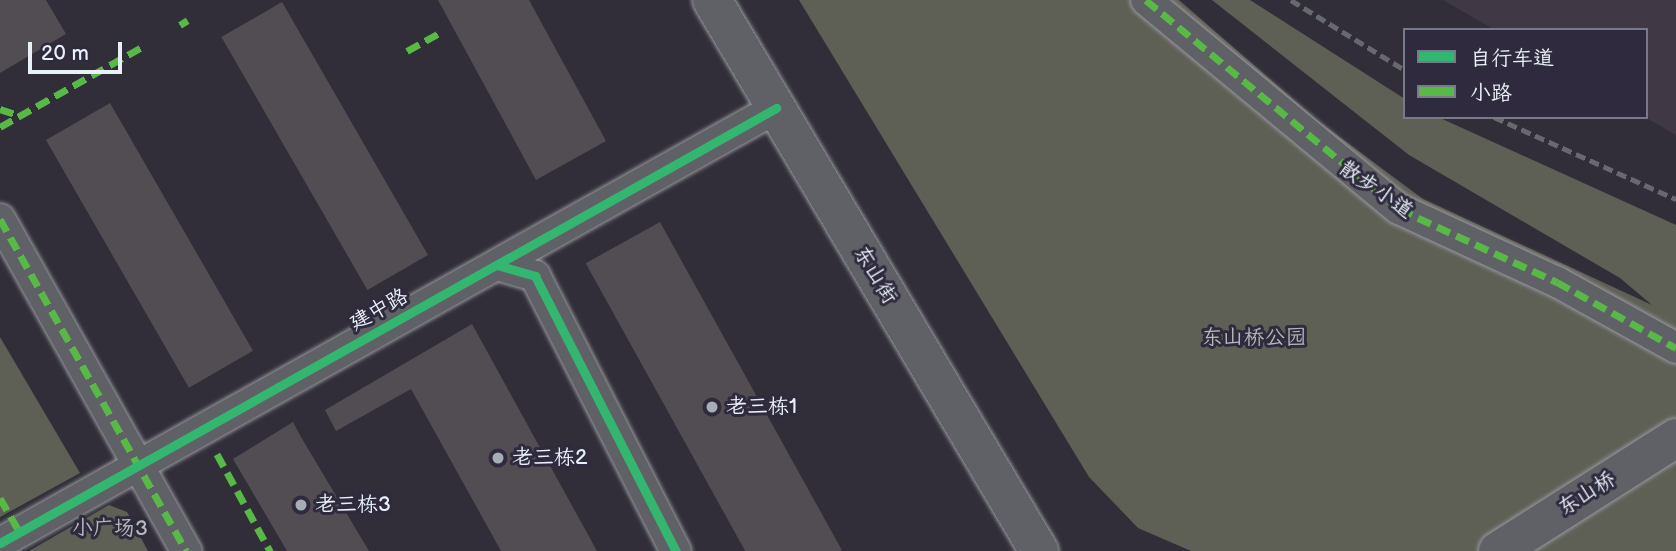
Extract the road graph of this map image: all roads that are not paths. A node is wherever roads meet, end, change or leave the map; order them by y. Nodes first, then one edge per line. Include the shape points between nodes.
1 (712, 0) edge
2 (1146, 0) edge
3 (776, 108) junction
4 (0, 219) edge
5 (497, 265) junction
6 (1676, 348) edge
7 (1676, 438) edge
8 (138, 465) junction
9 (0, 543) edge
10 (186, 551) edge
11 (676, 551) edge
12 (1039, 551) edge
13 (1498, 551) edge

1 - 3 main road, 东山街
2 - 6 street, 散步小道 via 1399,209 1558,282
3 - 5 street, 建中路
3 - 12 main road, 东山街
4 - 8 street
5 - 8 street, 建中路
5 - 11 street via 535,276
7 - 13 main road, 东山桥
8 - 9 street, 建中路
8 - 10 street

